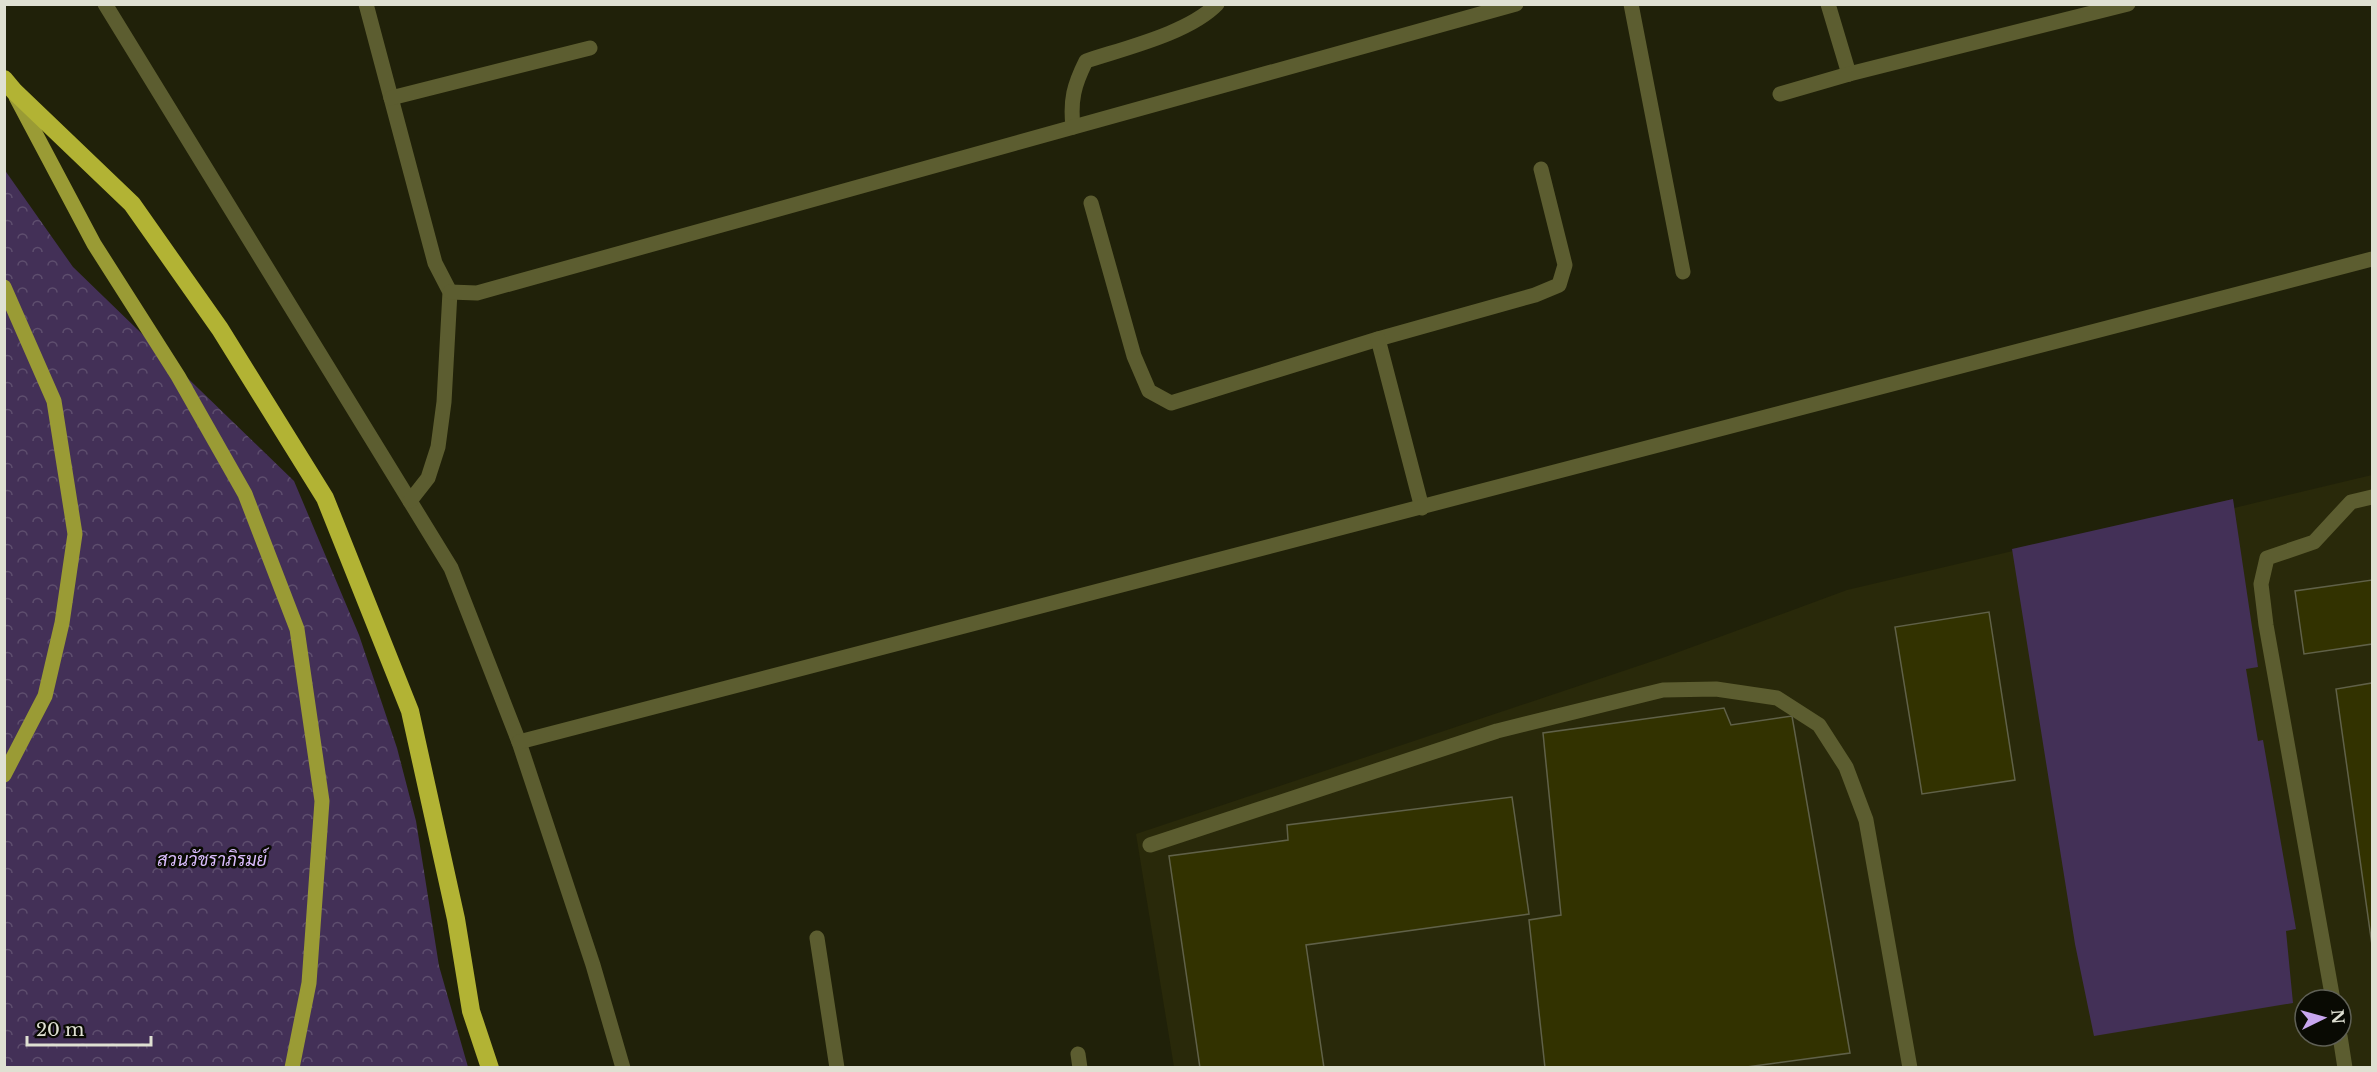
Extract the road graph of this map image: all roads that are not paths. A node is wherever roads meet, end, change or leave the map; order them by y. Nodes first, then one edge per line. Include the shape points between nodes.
1 (105, 4) edge
2 (366, 4) edge
3 (1217, 4) edge
4 (1631, 4) edge
5 (1828, 4) edge
6 (2128, 4) edge
7 (1512, 5) edge
8 (590, 48) dead end
9 (1849, 74) junction
10 (9, 85) edge
11 (1780, 94) dead end
12 (391, 98) junction
13 (1073, 127) junction
14 (1541, 169) dead end
15 (1091, 203) dead end
16 (2373, 259) edge
17 (1683, 272) dead end
18 (5, 287) edge
19 (450, 292) junction
20 (1378, 339) junction
21 (2373, 497) edge
22 (410, 501) junction
23 (1422, 508) junction
24 (519, 742) junction
25 (4, 775) edge
26 (1150, 845) dead end
27 (817, 938) dead end
28 (2331, 988) edge
29 (2342, 1048) edge
30 (291, 1068) edge
31 (490, 1068) edge
32 (623, 1068) edge
33 (837, 1068) edge
34 (1910, 1068) edge
35 (2345, 1068) edge

1 - 22 street
2 - 12 street
3 - 13 street via 1206,16 1086,61 1070,105
4 - 17 street
5 - 9 street
6 - 9 street
7 - 13 street
8 - 12 street
9 - 11 street
10 - 30 main road via 94,244 178,376 245,494 297,629 322,801 309,983
10 - 31 highway via 132,204 220,329 325,498 410,711 456,919 471,1011
12 - 19 street via 435,262
13 - 19 street via 477,293
14 - 20 street via 1565,265 1559,285 1535,296
15 - 20 street via 1134,356 1149,391 1172,403
16 - 23 street
18 - 25 main road via 54,401 75,534 62,623 45,696
19 - 22 street via 438,447 428,478
20 - 23 street
21 - 28 street via 2351,502 2313,542 2267,558 2261,584
22 - 24 street via 451,568
23 - 24 street
24 - 32 street via 593,964
26 - 34 street via 1497,731 1663,690 1716,689 1777,698 1819,725 1846,767 1866,819
27 - 33 street
29 - 35 street

